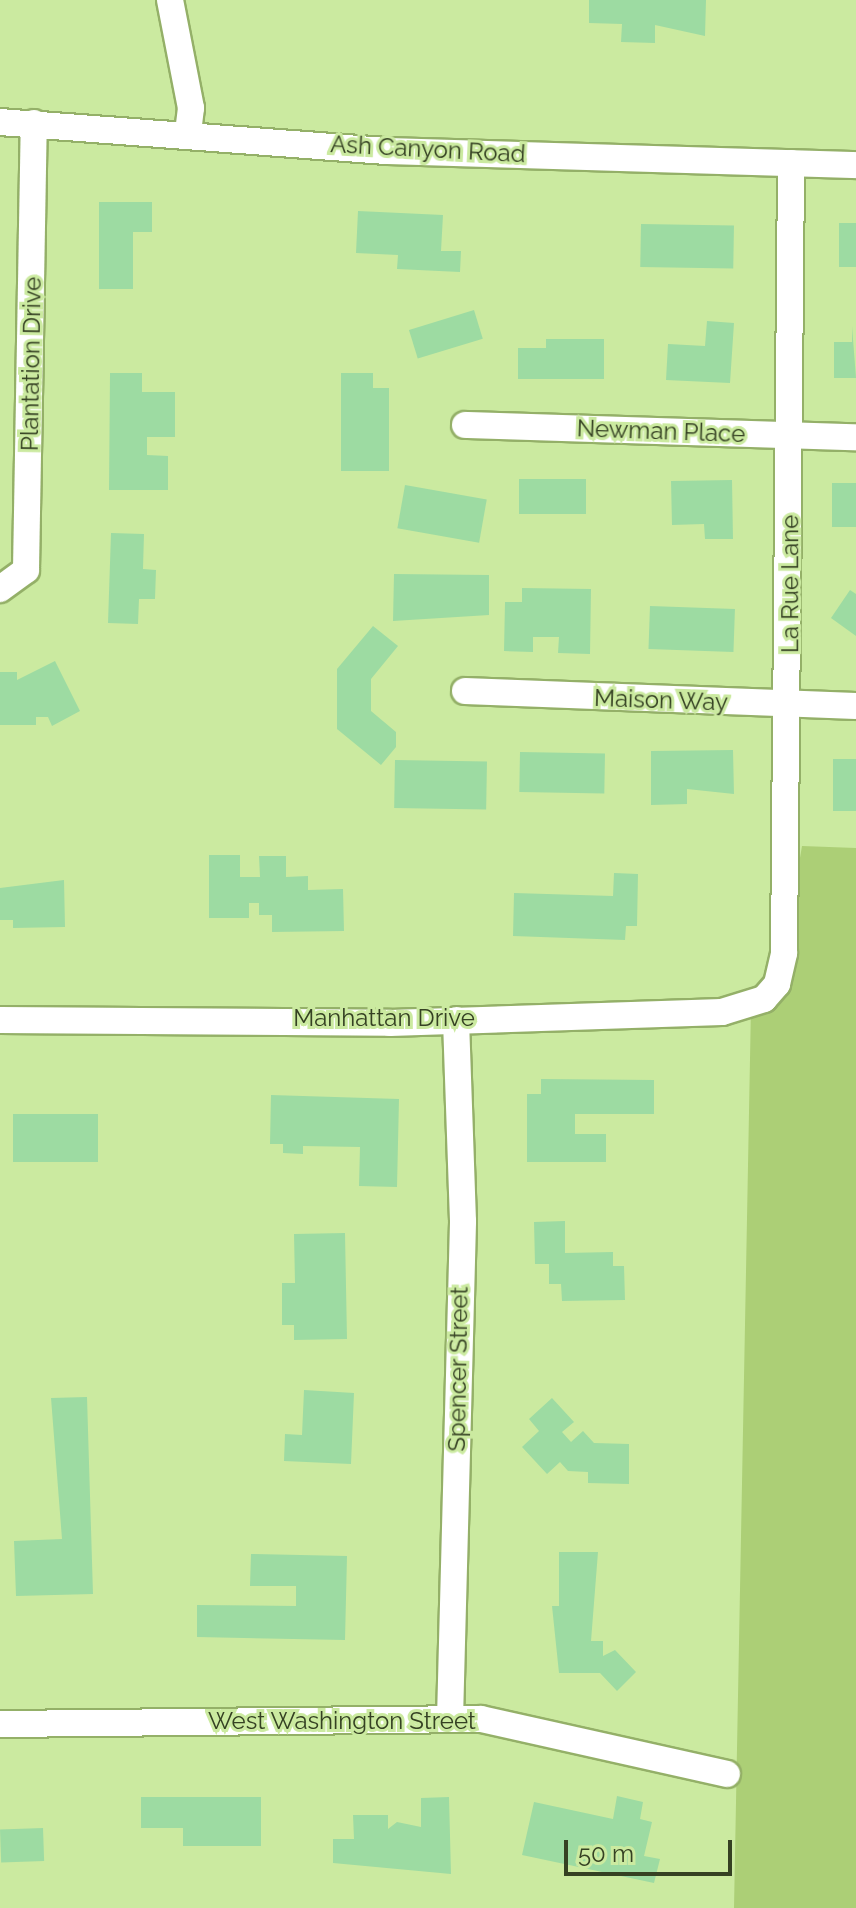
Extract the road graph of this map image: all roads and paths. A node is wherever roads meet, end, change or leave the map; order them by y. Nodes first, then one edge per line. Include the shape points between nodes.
1 (170, 0) edge
2 (0, 122) edge
3 (34, 123) junction
4 (188, 133) junction
5 (791, 163) junction
6 (856, 165) edge
7 (465, 425) dead end
8 (791, 435) junction
9 (856, 437) edge
10 (0, 589) edge
11 (465, 691) dead end
12 (789, 704) junction
13 (856, 706) edge
14 (764, 999) joint
15 (0, 1020) edge
16 (456, 1020) junction
17 (450, 1719) junction
18 (0, 1724) edge
19 (727, 1774) dead end

1 - 4 street via 191,108
2 - 3 street, Ash Canyon Road
3 - 4 street, Ash Canyon Road
3 - 10 street, Plantation Drive via 26,570
4 - 5 street, Ash Canyon Road via 384,151
5 - 6 street, Ash Canyon Road
5 - 8 street, La Rue Lane
7 - 8 street, Newman Place
8 - 9 street, Newman Place
8 - 12 street, La Rue Lane
11 - 12 street, Maison Way
12 - 13 street, Maison Way
12 - 14 street, La Rue Lane via 784,953 777,984
14 - 16 street, Manhattan Drive via 722,1012
15 - 16 street, Manhattan Drive
16 - 17 street, Spencer Street via 463,1221
17 - 18 street, West Washington Street
17 - 19 street, West Washington Street via 481,1719

